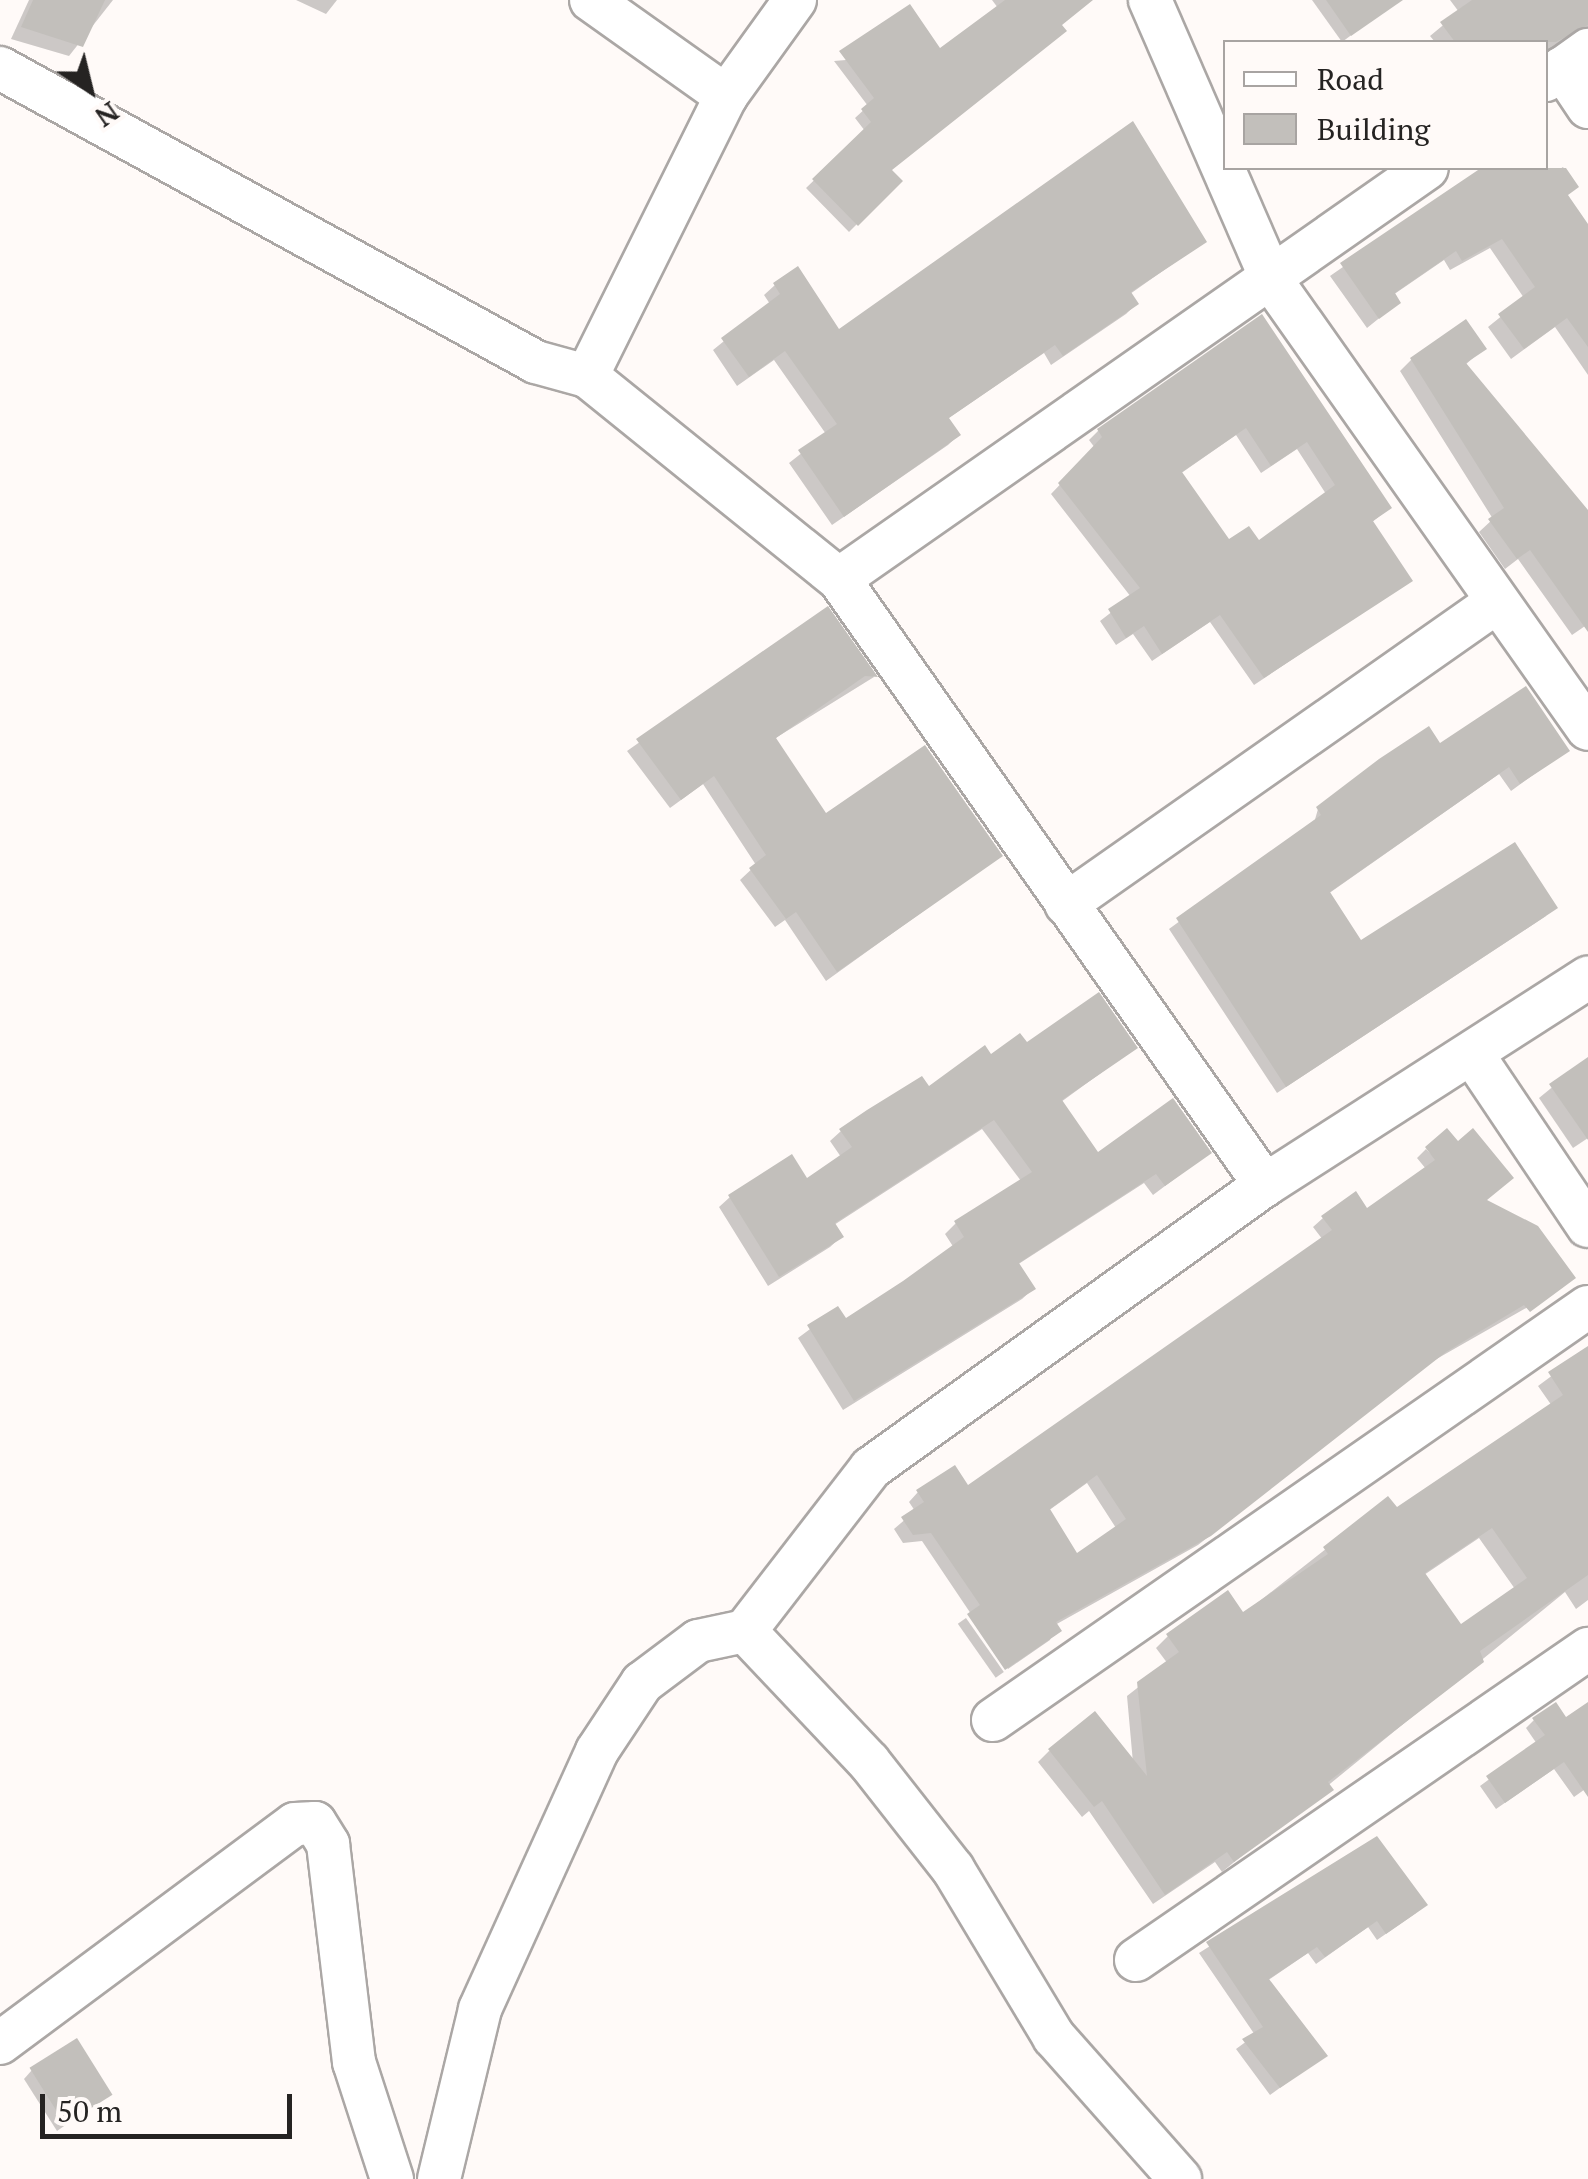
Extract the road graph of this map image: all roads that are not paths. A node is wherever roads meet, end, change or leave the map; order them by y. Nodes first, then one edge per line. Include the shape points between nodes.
1 (590, 0) edge
2 (795, 0) edge
3 (1150, 0) edge
4 (1565, 66) edge
5 (0, 68) edge
6 (726, 96) junction
7 (1588, 107) edge
8 (1223, 169) edge
9 (1224, 170) edge
10 (1424, 170) edge
11 (1272, 282) junction
12 (588, 376) junction
13 (838, 580) junction
14 (1494, 604) junction
15 (1588, 729) edge
16 (1066, 904) junction
17 (1588, 978) edge
18 (1474, 1055) junction
19 (1265, 1184) junction
20 (1588, 1226) edge
21 (1588, 1307) edge
22 (745, 1630) junction
23 (1588, 1649) edge
24 (993, 1720) dead end
25 (1136, 1960) dead end
26 (0, 2044) edge
27 (392, 2179) edge
28 (438, 2179) edge
29 (1180, 2179) edge

1 - 6 street
2 - 6 street
3 - 8 street
4 - 7 street
5 - 12 street via 536,362
6 - 12 street
9 - 11 street
10 - 11 street
11 - 13 street
11 - 14 street
12 - 13 street
13 - 16 street
14 - 15 street
14 - 16 street
16 - 19 street
17 - 18 street
18 - 19 street
18 - 20 street
19 - 22 street via 871,1468
21 - 24 street
22 - 28 street via 698,1641 642,1683 598,1752 480,2009
22 - 29 street via 881,1777 953,1869 1054,2037
23 - 25 street
26 - 27 street via 218,1878 296,1824 315,1823 328,1844 354,2062

